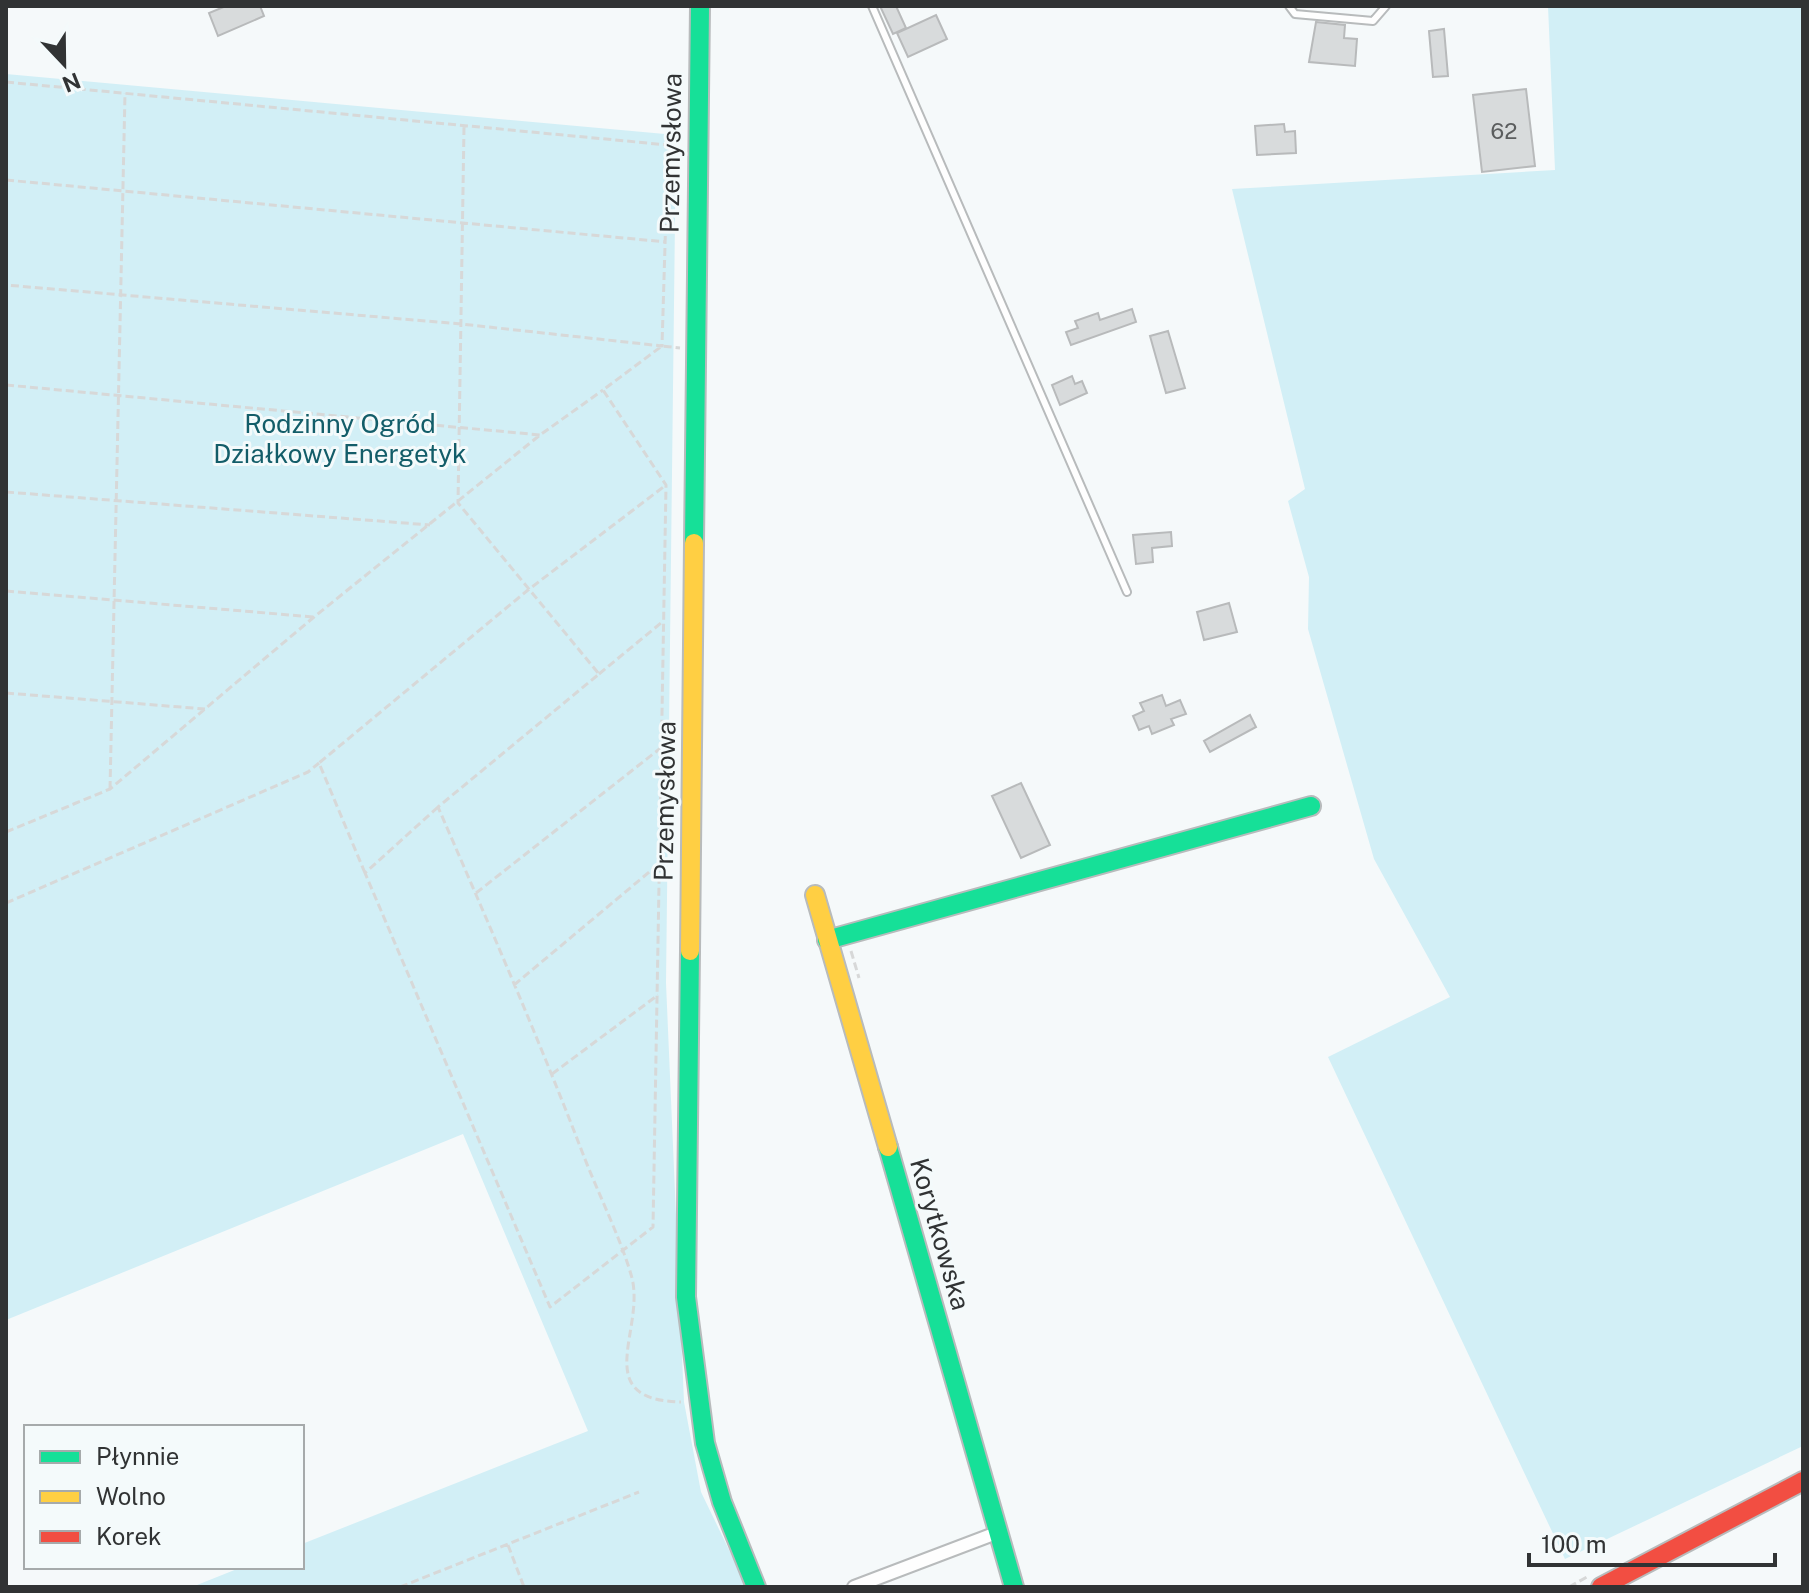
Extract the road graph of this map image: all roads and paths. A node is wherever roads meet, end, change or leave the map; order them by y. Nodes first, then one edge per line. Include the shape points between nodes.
1 (700, 6) edge
2 (872, 6) edge
3 (1289, 6) edge
4 (1386, 6) edge
5 (6, 82) edge
6 (125, 93) junction
7 (464, 127) junction
8 (6, 180) edge
9 (125, 189) junction
10 (462, 224) junction
11 (666, 242) junction
12 (6, 285) edge
13 (121, 294) junction
14 (461, 324) junction
15 (662, 346) junction
16 (696, 350) junction
17 (6, 385) edge
18 (603, 390) junction
19 (120, 394) junction
20 (458, 426) junction
21 (540, 435) junction
22 (666, 485) junction
23 (6, 492) edge
24 (117, 499) junction
25 (458, 503) junction
26 (430, 525) junction
27 (528, 590) junction
28 (6, 591) edge
29 (1127, 592) dead end
30 (115, 602) junction
31 (314, 617) junction
32 (661, 622) junction
33 (599, 674) junction
34 (6, 693) edge
35 (112, 703) junction
36 (205, 709) junction
37 (662, 747) junction
38 (319, 763) junction
39 (110, 789) junction
40 (1311, 806) dead end
41 (438, 807) junction
42 (6, 832) edge
43 (660, 863) junction
44 (365, 873) junction
45 (476, 893) junction
46 (815, 895) dead end
47 (6, 903) edge
48 (827, 940) junction
49 (514, 985) junction
50 (660, 994) junction
51 (552, 1074) junction
52 (621, 1253) junction
53 (697, 1402) junction
54 (1803, 1481) edge
55 (639, 1492) dead end
56 (999, 1532) junction
57 (508, 1545) junction
58 (400, 1587) edge
59 (524, 1587) edge
60 (756, 1587) edge
61 (854, 1587) edge
62 (1014, 1587) edge
63 (1601, 1587) edge

1 - 16 main road, Przemysłowa
2 - 29 lane
3 - 4 lane via 1295,14 1373,21
5 - 6 path
6 - 7 path
6 - 9 path
7 - 10 path
7 - 11 path via 668,145
8 - 9 path
9 - 10 path
9 - 13 path
10 - 11 path
10 - 14 path
11 - 15 path
12 - 13 path
13 - 14 path
13 - 19 path
14 - 15 path
14 - 20 path
15 - 16 path
15 - 18 path
16 - 53 main road, Przemysłowa via 686,1297
17 - 19 path
18 - 21 path
18 - 22 path
19 - 20 path
19 - 24 path
20 - 21 path
20 - 25 path
21 - 25 path
22 - 27 path
22 - 32 path
23 - 24 path
24 - 26 path
24 - 30 path
25 - 26 path
25 - 27 path
26 - 31 path
27 - 33 path
27 - 38 path
28 - 30 path
30 - 31 path
30 - 35 path
31 - 36 path
32 - 33 path
32 - 37 path
33 - 41 path
34 - 35 path
35 - 36 path
35 - 39 path
36 - 39 path
37 - 43 path
37 - 45 path
38 - 44 path
38 - 47 path
39 - 42 path
40 - 48 main road
41 - 44 path
41 - 45 path
43 - 49 path
43 - 50 path
44 - 52 path via 550,1307
45 - 49 path
46 - 48 main road, Korytkowska
48 - 56 main road, Korytkowska
49 - 51 path
50 - 51 path
50 - 52 path via 653,1227
51 - 52 path
52 - 53 path via 633,1280 627,1375 640,1394 653,1401
53 - 60 main road, Przemysłowa via 717,1488
54 - 63 main road
55 - 57 path
56 - 61 street
56 - 62 main road, Korytkowska
57 - 58 path
57 - 59 path

